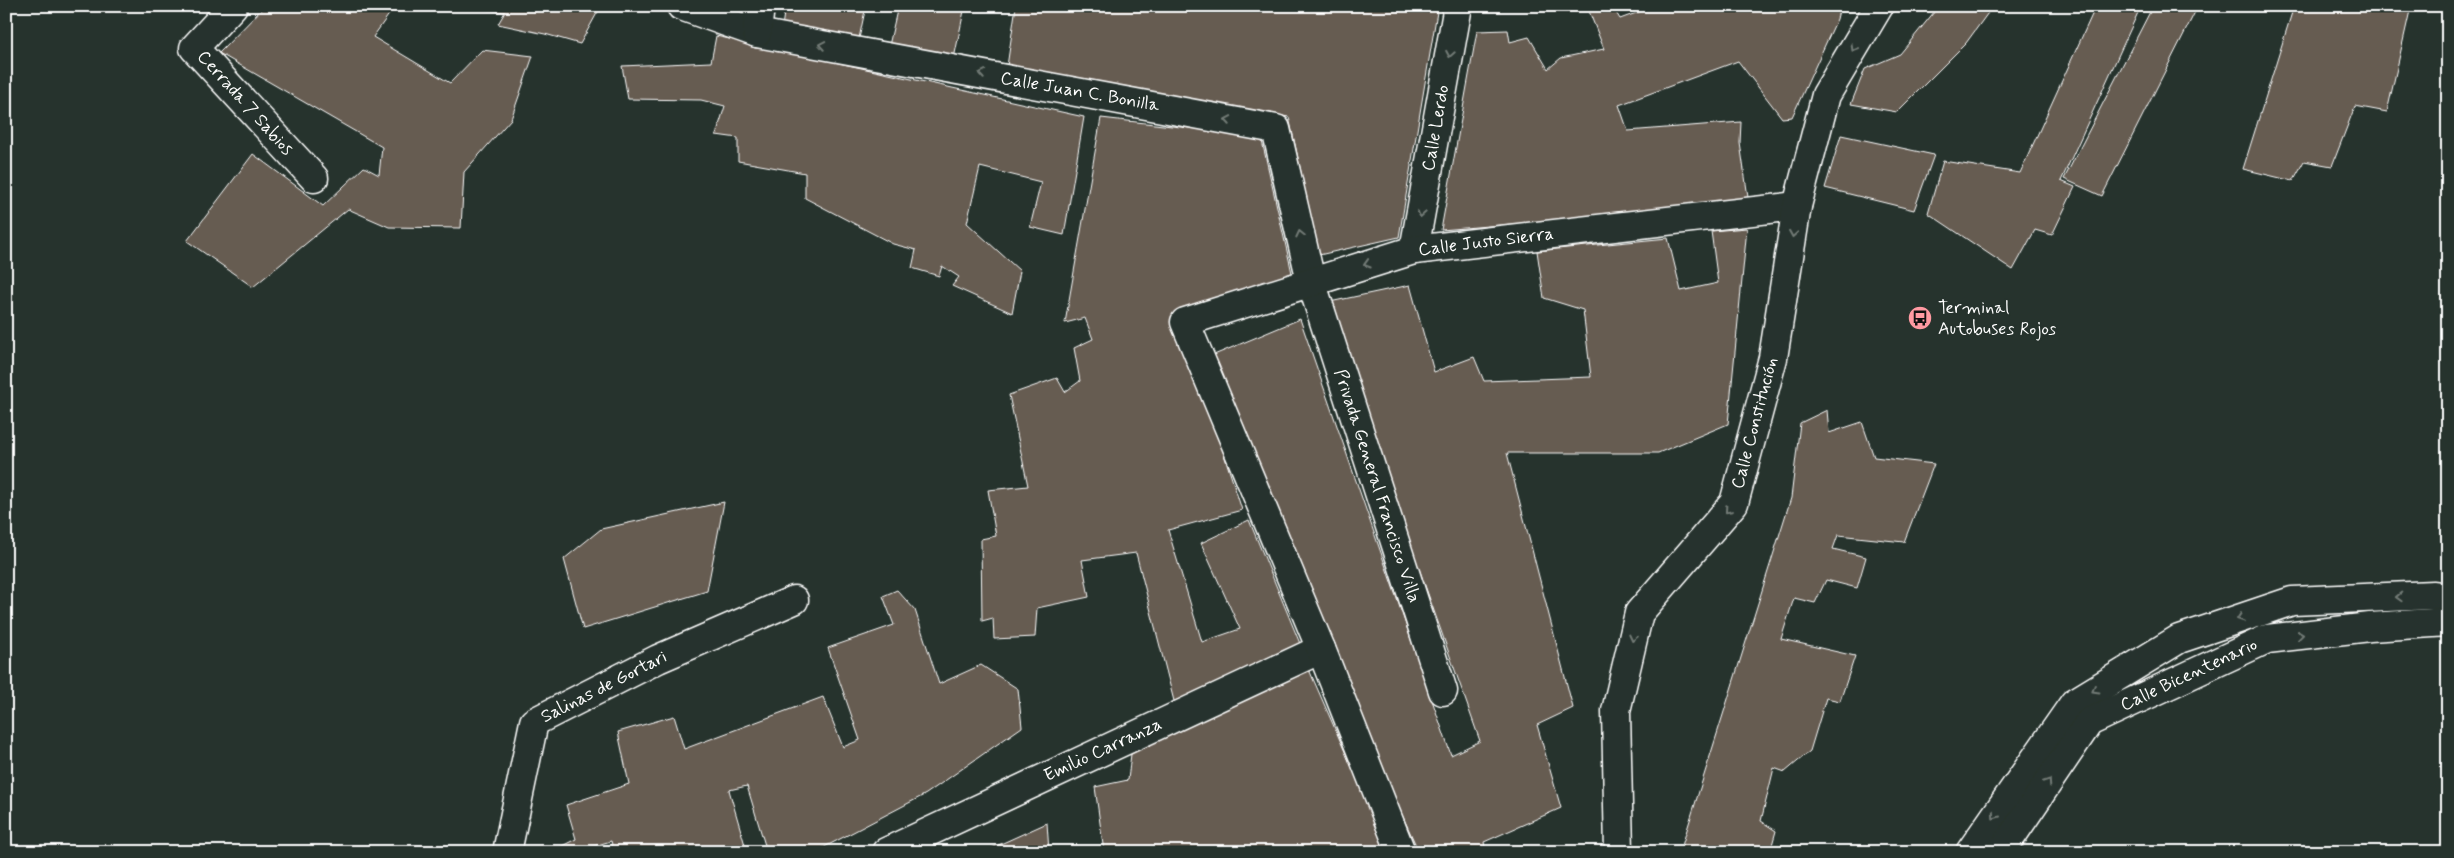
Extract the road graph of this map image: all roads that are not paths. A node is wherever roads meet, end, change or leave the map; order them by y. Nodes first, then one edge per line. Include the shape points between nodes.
1 (233, 6) edge
2 (681, 6) edge
3 (1458, 6) edge
4 (1879, 6) edge
5 (758, 19) edge
6 (314, 178) dead end
7 (1797, 206) junction
8 (1414, 250) junction
9 (1311, 281) junction
10 (2448, 599) edge
11 (794, 600) dead end
12 (2448, 622) edge
13 (1320, 649) junction
14 (1443, 692) dead end
15 (508, 852) edge
16 (886, 852) edge
17 (1401, 852) edge
18 (1619, 852) edge
19 (1970, 852) edge
20 (2001, 852) edge

1 - 6 street, Cerrada 7 Sabios via 194,48
2 - 5 street
3 -> 8 street, Calle Lerdo
4 -> 7 street, Calle Constitución via 1826,95
9 -> 5 street, Calle Juan C. Bonilla via 1276,128
7 - 8 street, Calle Justo Sierra
7 -> 18 street, Calle Constitución via 1773,358 1734,503 1638,613 1616,711
8 -> 9 street, Calle Justo Sierra
9 - 13 street, Calle Justo Sierra via 1185,322
9 - 14 street, Privada General Francisco Villa
10 -> 19 street, Calle Bicentenario via 2434,595 2292,601 2179,639 2074,703
11 - 15 street, Salinas de Gortari via 658,659 534,722
20 -> 12 street, Calle Bicentenario via 2089,722 2267,639
13 - 16 street, Emilio Carranza
13 - 17 street

